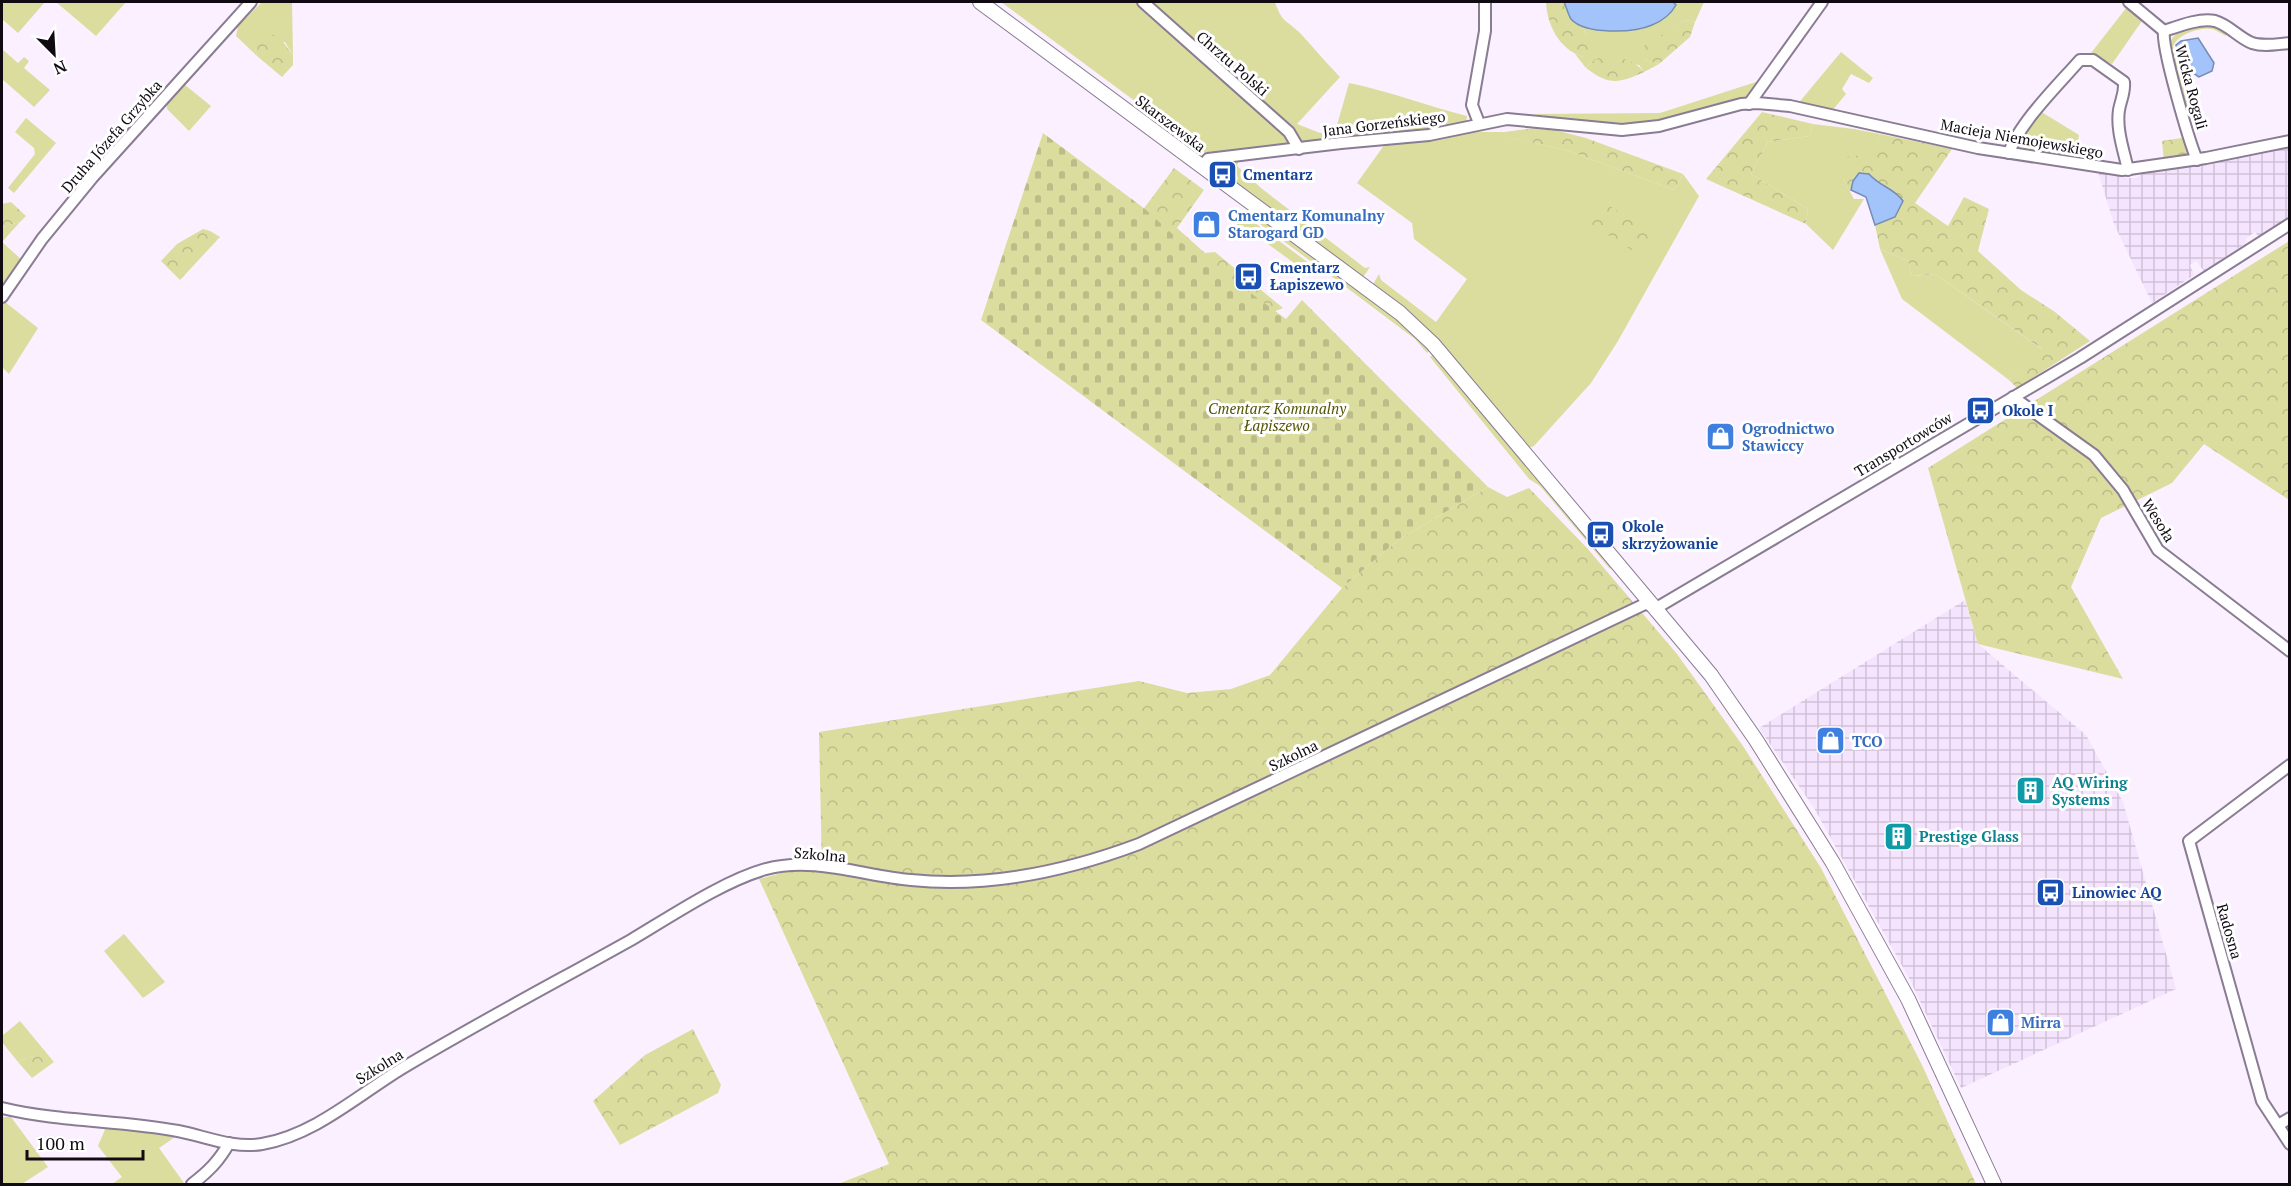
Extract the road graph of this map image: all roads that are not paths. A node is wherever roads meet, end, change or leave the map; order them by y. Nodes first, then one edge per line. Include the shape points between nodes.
1 (251, 2) edge
2 (980, 2) edge
3 (1143, 2) edge
4 (1485, 2) edge
5 (1822, 2) edge
6 (2129, 2) edge
7 (2164, 31) junction
8 (2289, 43) edge
9 (1749, 104) junction
10 (1479, 123) junction
11 (2289, 141) edge
12 (1299, 149) junction
13 (2009, 153) junction
14 (2197, 160) junction
15 (1202, 166) junction
16 (2128, 170) junction
17 (2289, 224) edge
18 (2, 297) edge
19 (2013, 397) junction
20 (1650, 604) junction
21 (2289, 651) edge
22 (2289, 765) edge
23 (2, 1108) edge
24 (2289, 1118) edge
25 (2278, 1125) junction
26 (229, 1143) junction
27 (2289, 1144) edge
28 (192, 1185) edge
29 (1994, 1185) edge

1 - 18 street, Druha Józefa Grzybka via 87,184
2 - 15 main road, Skarszewska
3 - 12 street, Chrztu Polski via 1289,132
4 - 10 street via 1485,32 1472,105
5 - 9 street
6 - 7 street, Wicka Rogali
7 - 8 street via 2213,21 2251,42
7 - 14 street, Wicka Rogali via 2171,72
9 - 10 street, Jana Gorzeńskiego via 1639,129 1507,119
9 - 13 street, Macieja Niemojewskiego via 1790,106
10 - 12 street, Jana Gorzeńskiego via 1429,135
11 - 14 street, Macieja Niemojewskiego
12 - 15 street, Jana Gorzeńskiego via 1208,159
13 - 16 street, Macieja Niemojewskiego
13 - 16 street via 2024,127 2080,60 2093,60 2124,82 2119,130
14 - 16 street, Macieja Niemojewskiego
15 - 20 main road, Skarszewska via 1408,320 1433,344
17 - 19 street, Transportowców
19 - 20 street, Transportowców via 1658,607
19 - 21 street, Wesoła via 2094,455 2123,490 2158,550
20 - 26 street, Szkolna via 1163,834 1087,862 978,881 915,881 810,865 758,871 415,1061 318,1123 263,1144
20 - 29 main road, Skarszewska via 1711,675 1833,863 1908,999
22 - 25 street, Radosna via 2189,842 2262,1101
23 - 26 street, Szkolna via 178,1131
24 - 25 street
25 - 27 street, Radosna
26 - 28 street via 214,1166

